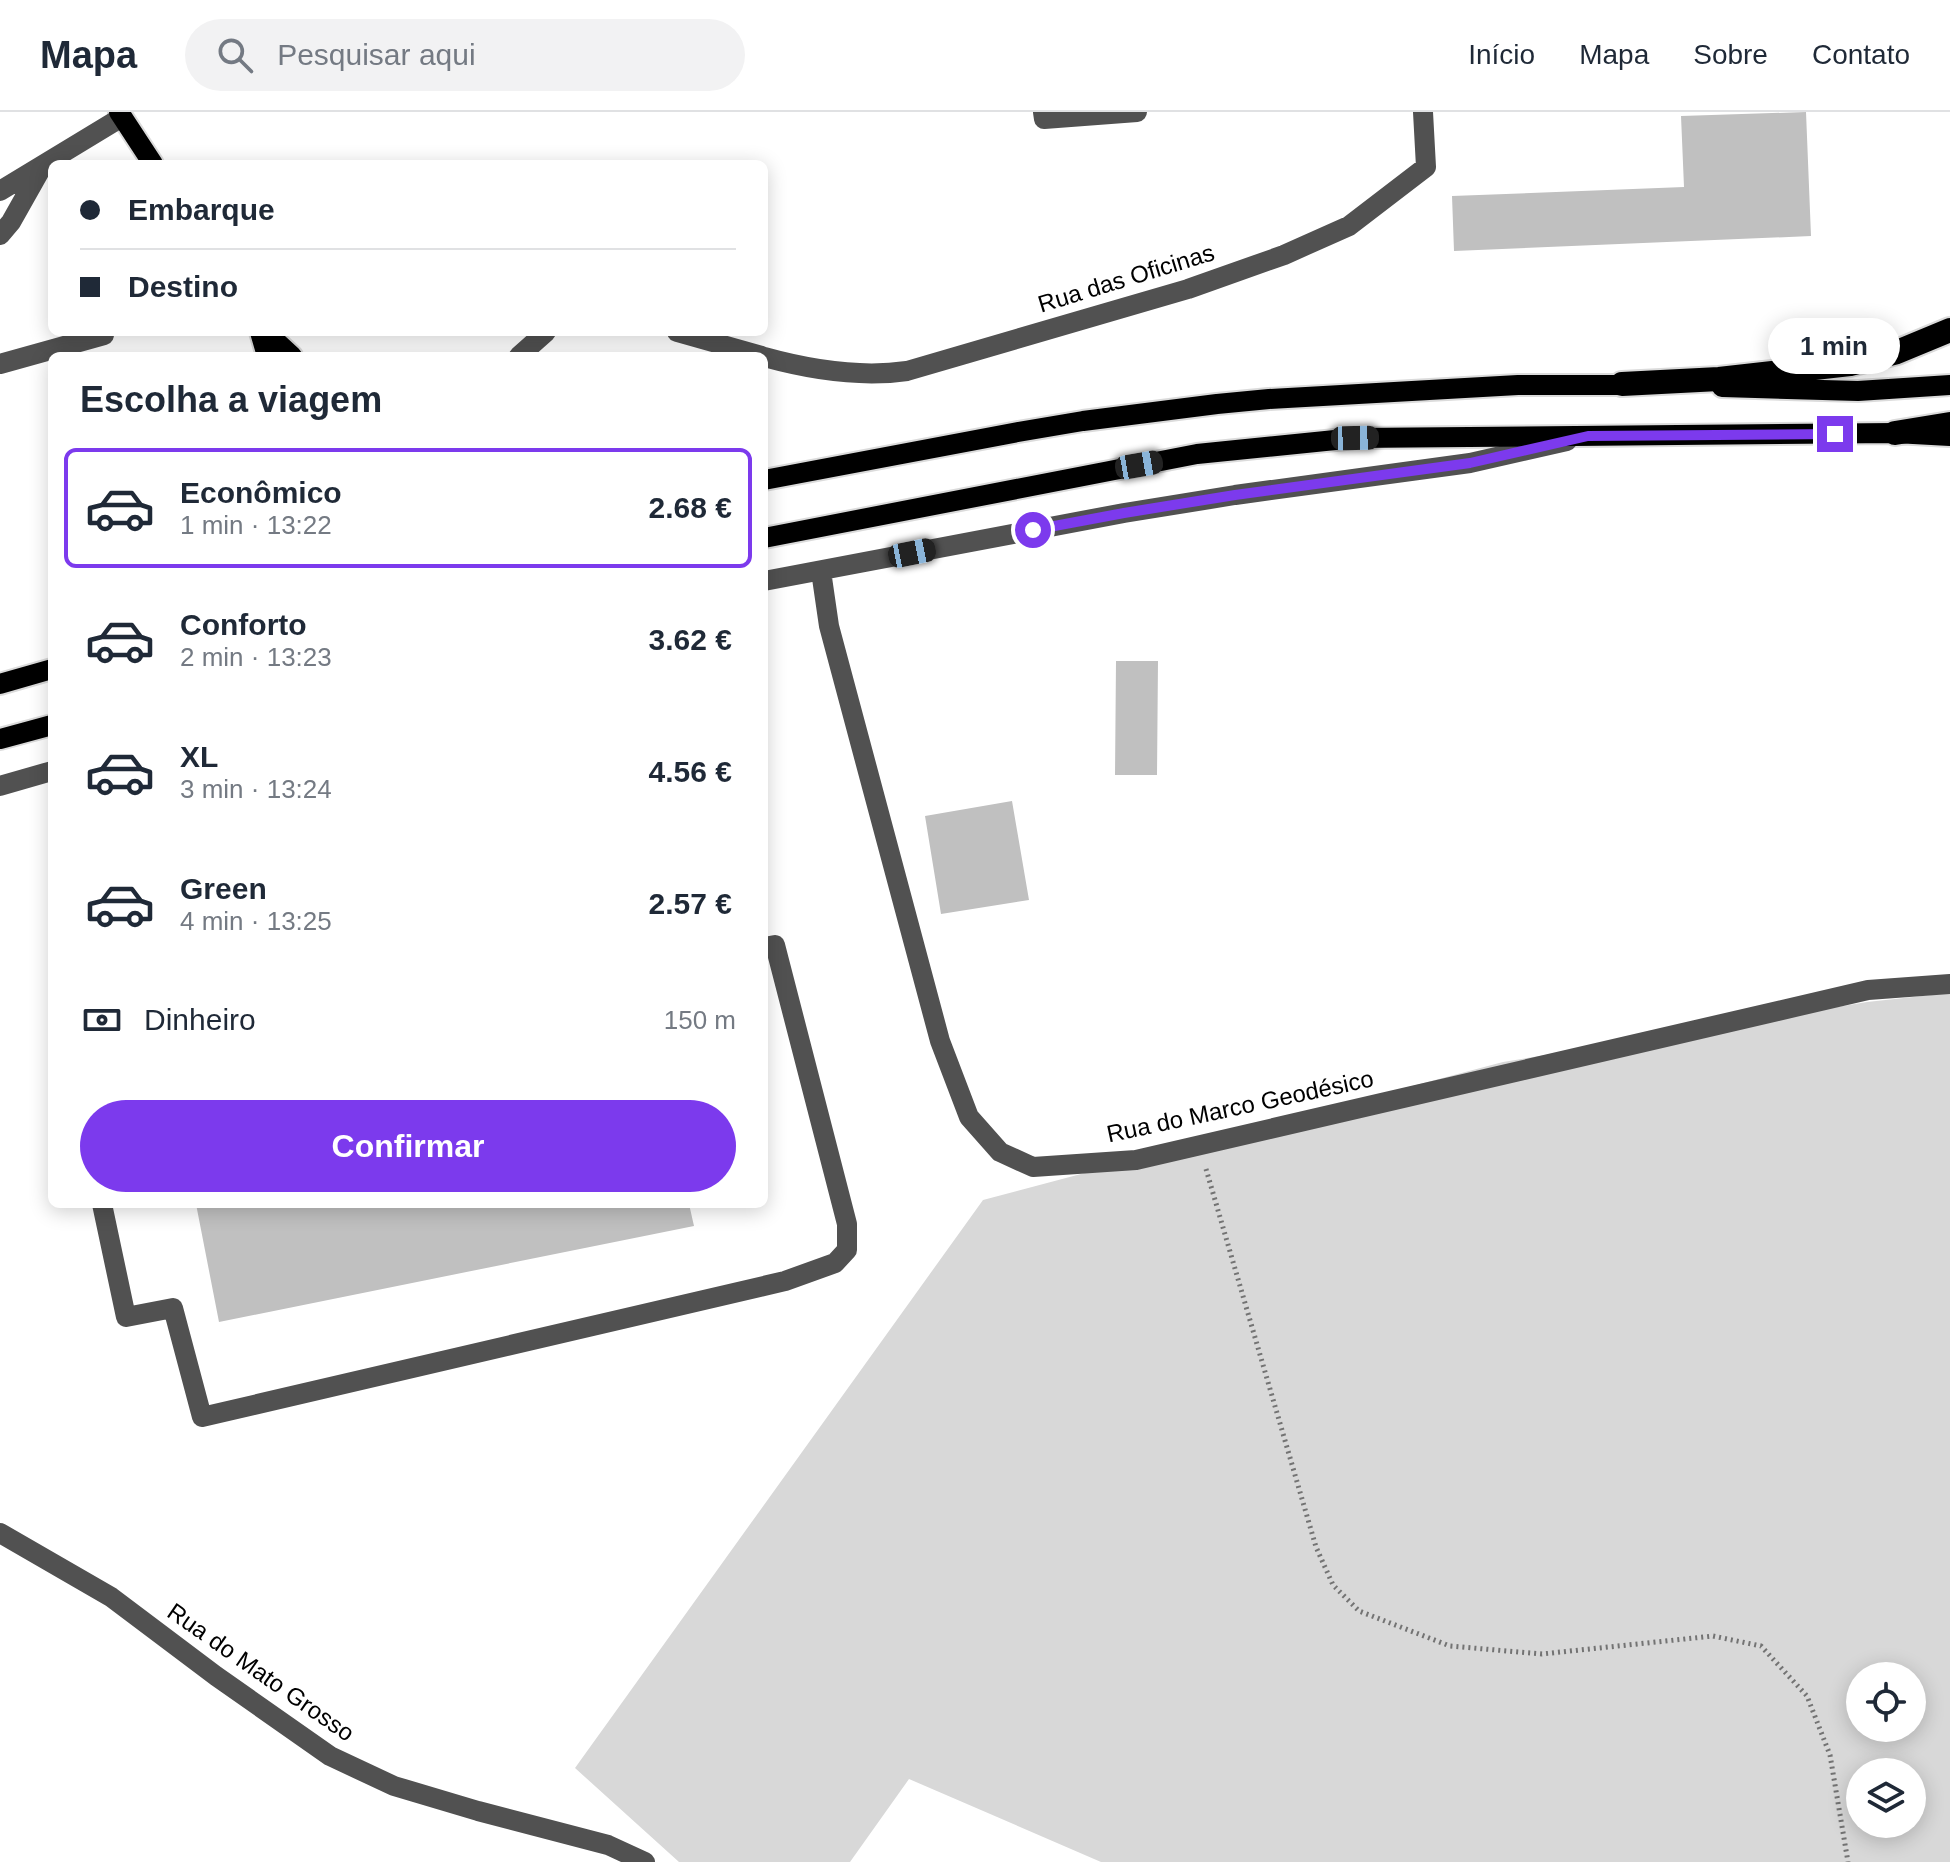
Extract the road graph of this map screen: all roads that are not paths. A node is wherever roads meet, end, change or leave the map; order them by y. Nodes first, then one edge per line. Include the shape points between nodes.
1 (1043, 112) edge
2 (1137, 112) edge
3 (1423, 112) edge
4 (121, 114) edge
5 (50, 160) edge
6 (150, 160) edge
7 (48, 161) edge
8 (44, 164) junction
9 (0, 191) edge
10 (0, 235) edge
11 (1950, 330) edge
12 (100, 336) edge
13 (268, 336) edge
14 (542, 336) edge
15 (691, 336) edge
16 (287, 352) edge
17 (524, 352) edge
18 (749, 352) edge
19 (768, 357) edge
20 (0, 364) edge
21 (1622, 384) junction
22 (1950, 385) edge
23 (1950, 424) edge
24 (1895, 433) junction
25 (1588, 436) junction
26 (1950, 436) edge
27 (768, 479) edge
28 (768, 537) edge
29 (821, 571) junction
30 (768, 580) edge
31 (48, 670) edge
32 (0, 684) edge
33 (48, 726) edge
34 (0, 739) edge
35 (48, 772) edge
36 (0, 786) edge
37 (768, 946) edge
38 (1950, 984) edge
39 (103, 1208) edge
40 (0, 1533) edge
41 (645, 1862) edge

1 - 2 street via 1044,119
3 - 19 street, Rua das Oficinas via 1426,167 1349,226 1284,255 1188,289 907,371 860,375
4 - 5 street
4 - 6 main road
7 - 8 street
8 - 9 street
8 - 10 street
11 - 21 highway via 1850,364
12 - 20 street
13 - 16 main road
14 - 17 street
15 - 18 street, Rua das Oficinas
21 - 22 main road via 1858,391
21 - 27 main road via 1518,385 1217,404 1018,432
23 - 24 highway
24 - 25 main road
24 - 26 main road
25 - 28 main road via 1355,438 1197,454
25 - 29 street via 1470,463 1124,513
29 - 30 street
29 - 38 street, Rua do Marco Geodésico via 829,626 940,1041 969,1117 1000,1152 1033,1167 1136,1160 1868,990
31 - 32 main road
33 - 34 main road
35 - 36 street
37 - 39 street via 775,945 847,1224 847,1250 835,1263 785,1281 202,1417 173,1308 126,1317
40 - 41 street, Rua do Mato Grosso via 111,1597 330,1756 394,1786 608,1845

